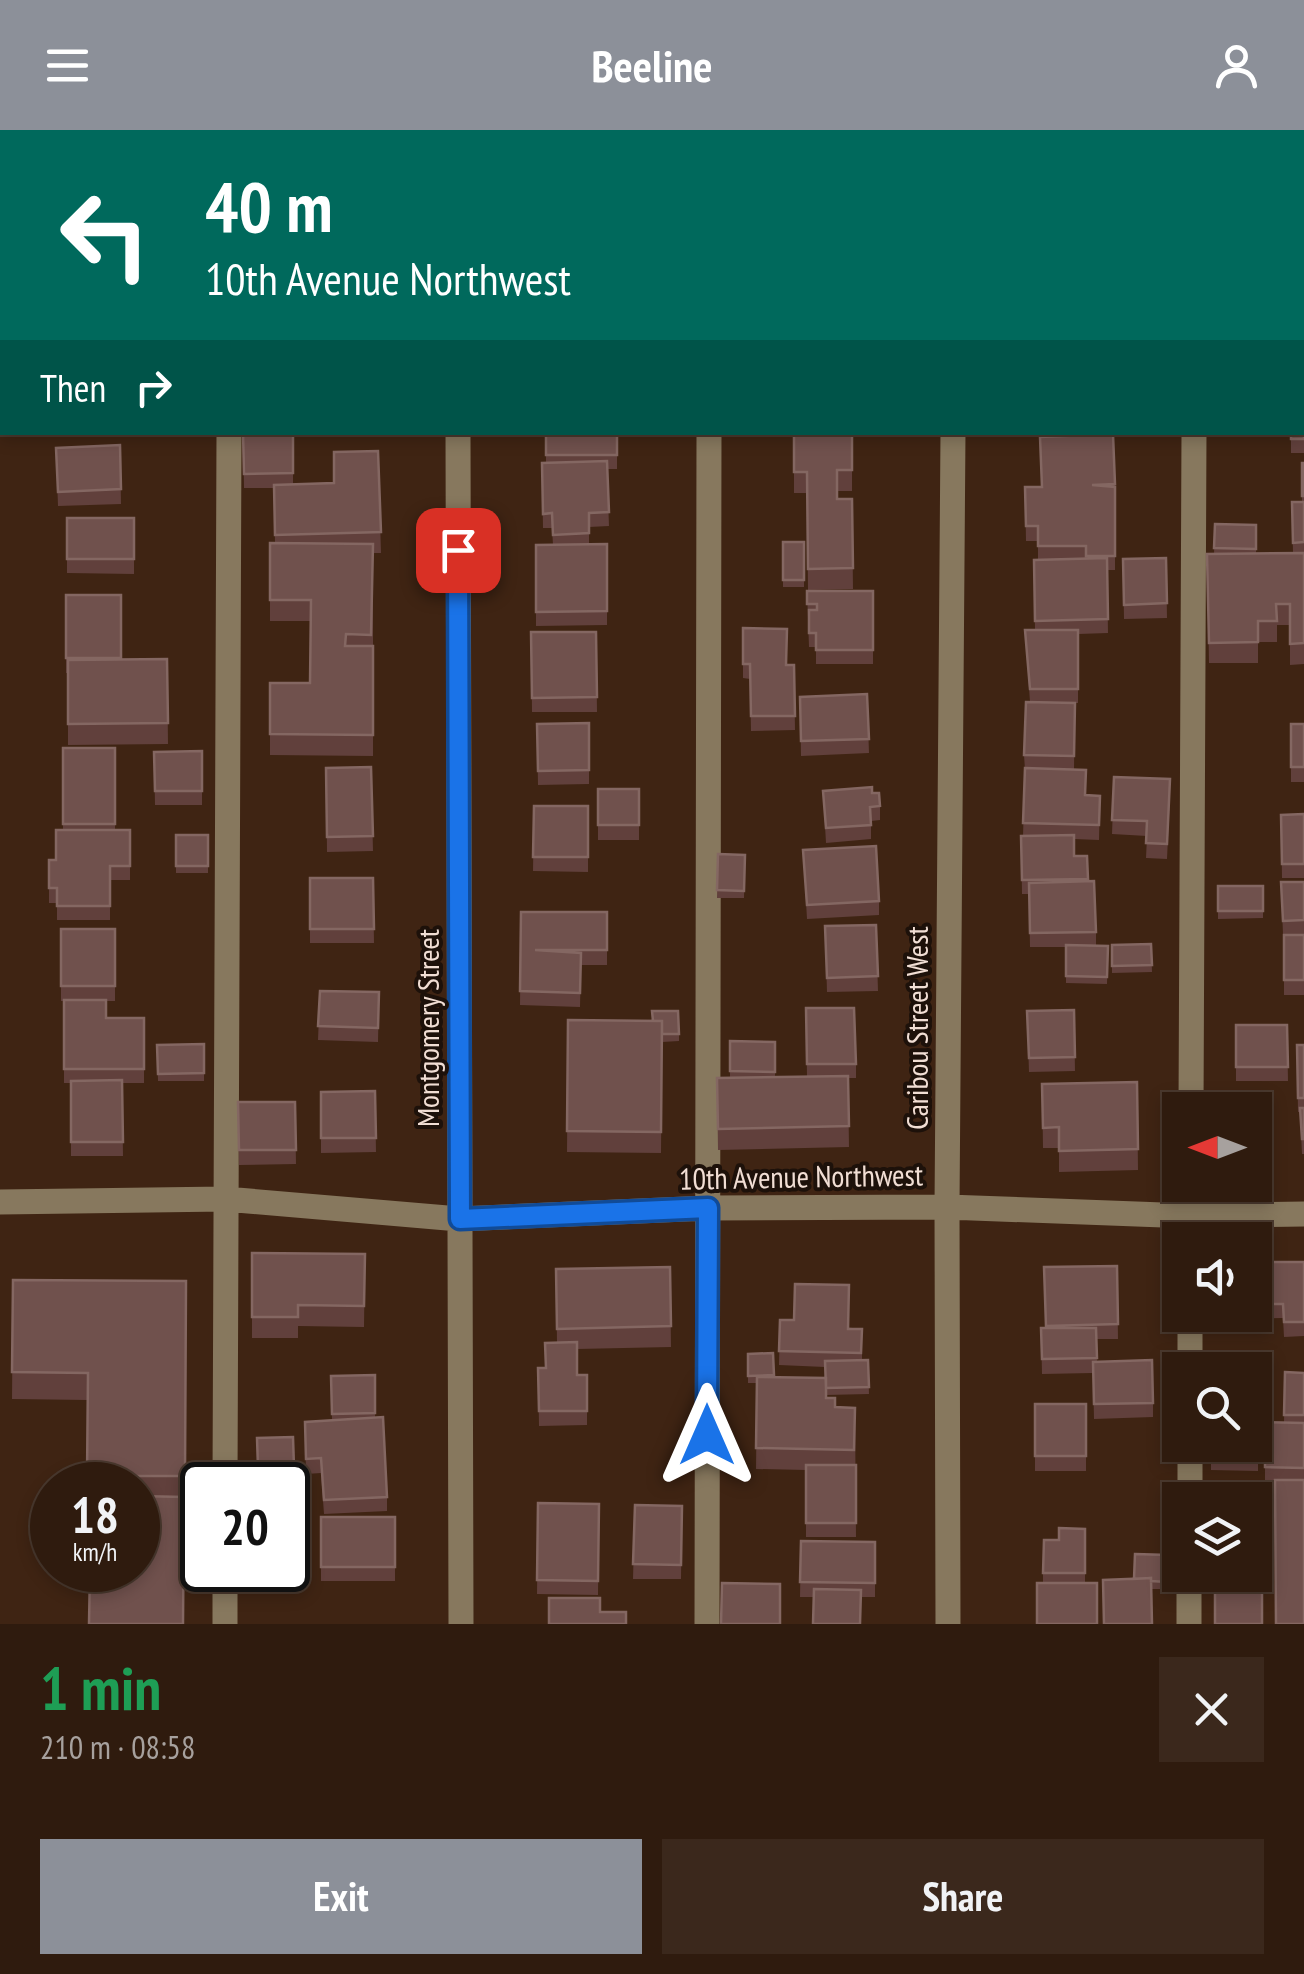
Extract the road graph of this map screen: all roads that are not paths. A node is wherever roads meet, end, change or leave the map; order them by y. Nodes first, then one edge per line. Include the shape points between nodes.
1 (229, 435) edge
2 (458, 435) edge
3 (709, 435) edge
4 (954, 435) edge
5 (1194, 435) edge
6 (1191, 1092) edge
7 (225, 1200) junction
8 (0, 1202) edge
9 (947, 1207) junction
10 (708, 1208) junction
11 (1304, 1214) edge
12 (460, 1219) junction
13 (1239, 1222) edge
14 (1162, 1226) edge
15 (225, 1462) edge
16 (225, 1592) edge
17 (1190, 1592) edge
18 (225, 1624) edge
19 (461, 1624) edge
20 (707, 1624) edge
21 (948, 1624) edge
22 (1190, 1624) edge

1 - 7 street
2 - 12 street, Montgomery Street
3 - 10 street
4 - 9 street, Caribou Street West
5 - 6 street
7 - 8 street, 10th Avenue Northwest
7 - 12 street, 10th Avenue Northwest
7 - 15 street
9 - 10 street, 10th Avenue Northwest
9 - 14 street, 10th Avenue Northwest
9 - 21 street, Caribou Street West
10 - 12 street, 10th Avenue Northwest
10 - 20 street
11 - 13 street, 10th Avenue Northwest
12 - 19 street, Montgomery Street
16 - 18 street
17 - 22 street

